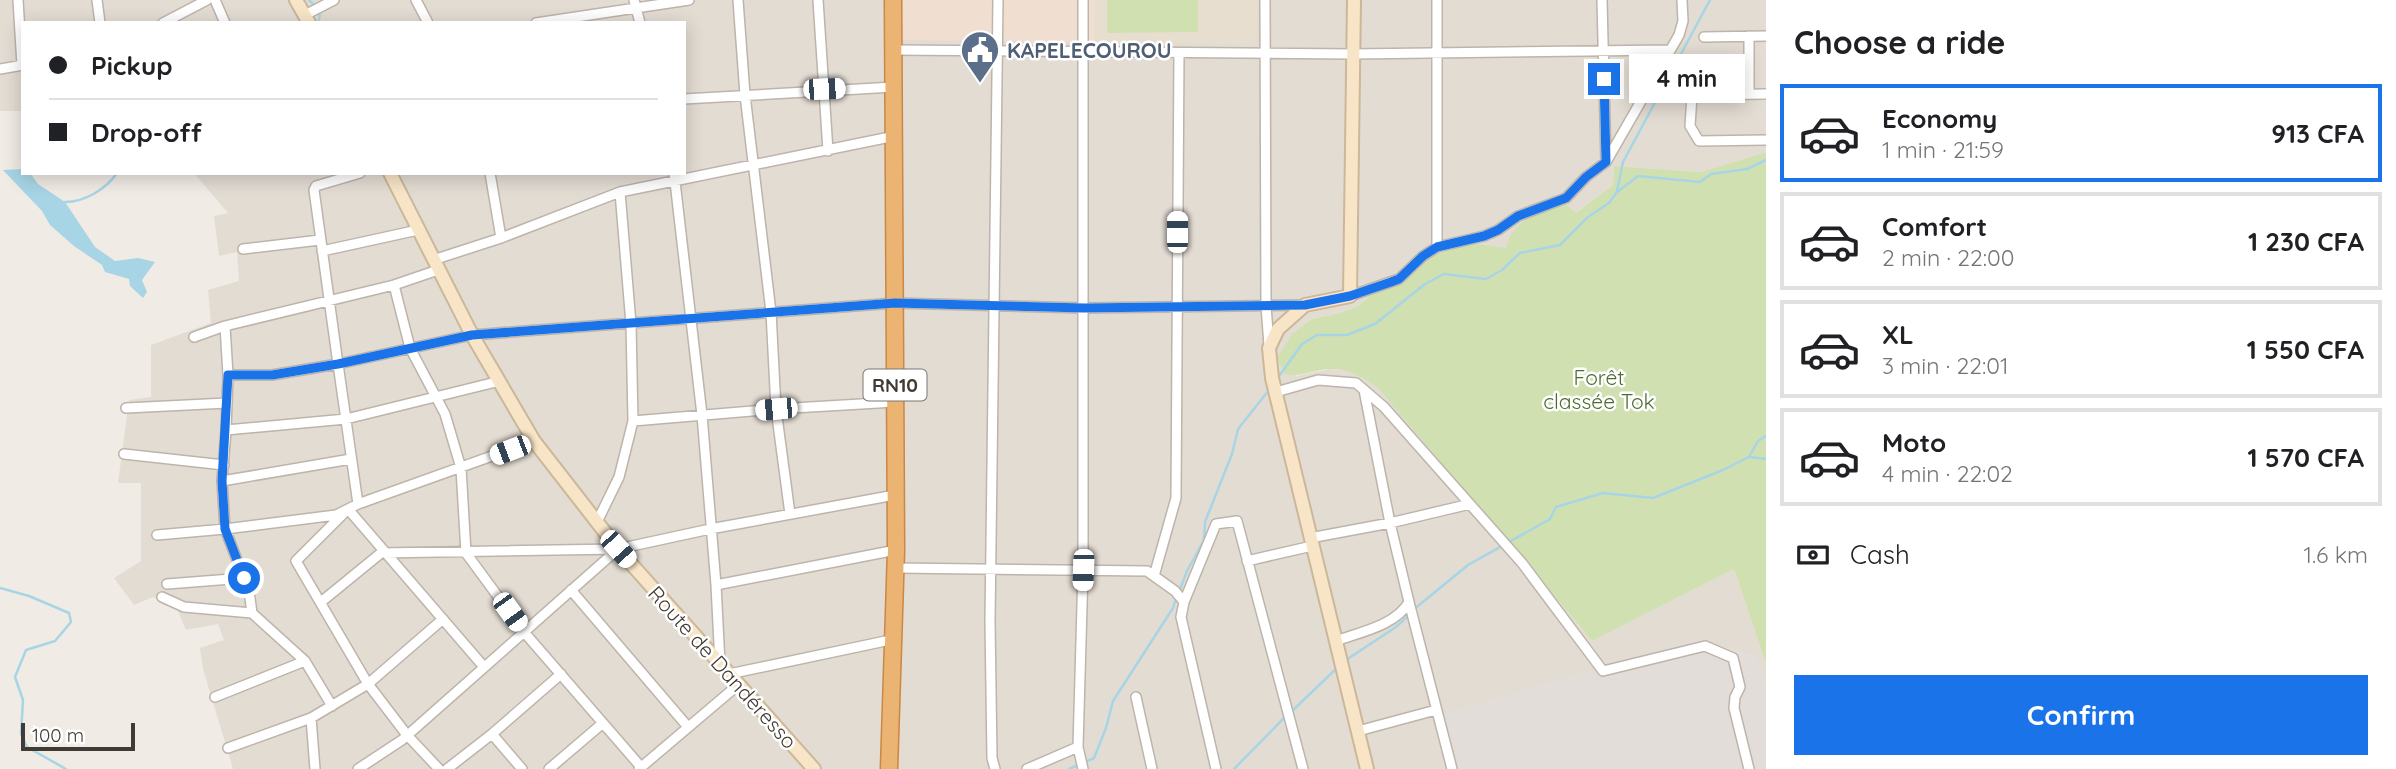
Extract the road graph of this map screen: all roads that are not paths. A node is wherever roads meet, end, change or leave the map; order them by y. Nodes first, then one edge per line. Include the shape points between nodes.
1 (18, 0) edge
2 (97, 0) edge
3 (207, 0) edge
4 (215, 0) edge
5 (296, 0) edge
6 (334, 0) edge
7 (416, 0) edge
8 (689, 0) edge
9 (738, 0) edge
10 (818, 0) edge
11 (893, 0) edge
12 (998, 0) edge
13 (1083, 0) edge
14 (1265, 0) edge
15 (1354, 0) edge
16 (1437, 0) edge
17 (1602, 0) edge
18 (1682, 0) edge
19 (635, 4) edge
20 (307, 19) edge
21 (100, 21) edge
22 (167, 21) edge
23 (224, 21) edge
24 (427, 21) edge
25 (546, 21) edge
26 (639, 21) edge
27 (1749, 36) junction
28 (1766, 36) edge
29 (1704, 37) dead end
30 (21, 49) edge
31 (894, 50) junction
32 (997, 50) junction
33 (1670, 50) junction
34 (1603, 51) junction
35 (1084, 52) junction
36 (1265, 53) junction
37 (1436, 53) junction
38 (1179, 54) junction
39 (1353, 54) junction
40 (21, 65) edge
41 (0, 69) edge
42 (894, 87) junction
43 (824, 89) junction
44 (1749, 94) junction
45 (1766, 94) edge
46 (745, 95) junction
47 (686, 99) edge
48 (895, 136) junction
49 (1766, 140) edge
50 (828, 151) junction
51 (1606, 162) junction
52 (755, 166) junction
53 (353, 175) edge
54 (391, 175) edge
55 (490, 175) edge
56 (674, 177) edge
57 (620, 192) junction
58 (418, 230) junction
59 (501, 238) junction
60 (320, 240) junction
61 (1437, 247) junction
62 (243, 249) dead end
63 (322, 251) junction
64 (436, 265) junction
65 (394, 285) junction
66 (1350, 296) junction
67 (329, 300) junction
68 (895, 303) junction
69 (996, 305) junction
70 (1305, 305) junction
71 (1266, 306) junction
72 (1084, 308) junction
73 (1176, 308) junction
74 (771, 312) junction
75 (691, 318) junction
76 (631, 324) junction
77 (225, 326) junction
78 (472, 335) junction
79 (194, 337) dead end
80 (410, 348) junction
81 (1269, 348) junction
82 (338, 364) junction
83 (228, 375) junction
84 (500, 381) junction
85 (1274, 387) junction
86 (1364, 390) junction
87 (437, 397) junction
88 (895, 402) junction
89 (227, 403) junction
90 (127, 408) dead end
91 (776, 409) junction
92 (702, 415) junction
93 (346, 419) junction
94 (633, 421) junction
95 (226, 430) junction
96 (534, 441) junction
97 (124, 454) dead end
98 (351, 459) junction
99 (224, 465) junction
100 (461, 468) junction
101 (222, 481) junction
102 (895, 495) junction
103 (358, 504) junction
104 (1470, 504) junction
105 (348, 509) junction
106 (790, 514) junction
107 (597, 522) junction
108 (1390, 523) junction
109 (225, 529) junction
110 (710, 529) junction
111 (157, 535) dead end
112 (1311, 542) junction
113 (618, 549) junction
114 (896, 550) junction
115 (466, 552) junction
116 (386, 553) junction
117 (1247, 561) junction
118 (895, 568) junction
119 (991, 569) junction
120 (1083, 570) junction
121 (1154, 576) junction
122 (244, 578) junction
123 (167, 584) dead end
124 (716, 585) junction
125 (572, 590) junction
126 (162, 597) dead end
127 (1180, 597) junction
128 (321, 602) junction
129 (1409, 602) junction
130 (252, 612) junction
131 (443, 619) junction
132 (524, 632) junction
133 (895, 639) junction
134 (1336, 641) junction
135 (305, 661) junction
136 (720, 664) junction
137 (484, 667) junction
138 (561, 674) junction
139 (729, 674) junction
140 (368, 684) junction
141 (738, 685) junction
142 (215, 697) dead end
143 (1136, 697) dead end
144 (332, 706) junction
145 (1436, 710) junction
146 (311, 718) junction
147 (603, 723) junction
148 (688, 727) junction
149 (1358, 731) junction
150 (492, 734) junction
151 (407, 735) junction
152 (1078, 747) junction
153 (228, 748) dead end
154 (1082, 765) edge
155 (640, 768) edge
156 (315, 769) edge
157 (358, 769) edge
158 (439, 769) edge
159 (447, 769) edge
160 (522, 769) edge
161 (549, 769) edge
162 (814, 769) edge
163 (889, 769) edge
164 (995, 769) edge
165 (1027, 769) edge
166 (1152, 769) edge
167 (1216, 769) edge
168 (1303, 769) edge
169 (1367, 769) edge
170 (1451, 769) edge
171 (1749, 769) edge

1 - 30 street
2 - 21 street
3 - 22 street
4 - 23 street
5 - 20 street
6 - 20 street
7 - 24 street
8 - 19 street
9 - 46 street
10 - 43 street
11 - 31 highway, RN10
12 - 32 street
13 - 35 street
14 - 36 street
15 - 39 street
16 - 37 street
17 - 34 street
18 - 33 street via 1683,22
19 - 25 street
19 - 26 street
27 - 28 street
27 - 29 street
27 - 44 street
31 - 32 street
31 - 42 highway, RN10
32 - 35 street
32 - 69 street
33 - 34 street
33 - 51 street
34 - 37 street
34 - 51 street
35 - 38 street
35 - 72 street
36 - 38 street
36 - 39 street
36 - 71 street
37 - 39 street
37 - 61 street
38 - 73 street
39 - 66 street
40 - 41 street
42 - 43 street
42 - 48 highway, RN10
43 - 46 street
43 - 50 street
44 - 45 street
44 - 49 street via 1692,95 1690,126 1699,141
46 - 47 street
46 - 52 street
48 - 50 street
48 - 68 highway, RN10
50 - 52 street
51 - 61 street via 1566,198 1518,216 1484,236
52 - 56 street
52 - 74 street
53 - 60 street via 316,186 313,198
54 - 58 street, Route de Dandéresso
55 - 59 street
56 - 57 street
56 - 75 street
57 - 59 street
57 - 76 street
58 - 63 street
58 - 64 street, Route de Dandéresso
59 - 64 street
60 - 62 street
60 - 63 street
61 - 66 street via 1399,279
63 - 67 street
64 - 65 street
64 - 78 street, Route de Dandéresso
65 - 67 street
65 - 80 street
66 - 70 street
67 - 77 street
67 - 82 street
68 - 69 street
68 - 74 street
68 - 88 highway, RN10
69 - 72 street
69 - 119 street
70 - 71 street
70 - 81 street via 1278,329
71 - 73 street
71 - 81 street
72 - 73 street
72 - 120 street
73 - 121 street via 1176,498
74 - 75 street
74 - 91 street
75 - 76 street
75 - 92 street
76 - 78 street
76 - 94 street
77 - 79 street
77 - 83 street
78 - 80 street
78 - 84 street, Route de Dandéresso
80 - 82 street
80 - 87 street
81 - 85 street
82 - 83 street via 272,375
82 - 93 street
83 - 89 street
84 - 87 street
84 - 96 street, Route de Dandéresso
85 - 86 street via 1318,380 1356,383
85 - 112 street
86 - 104 street
86 - 108 street
87 - 93 street
87 - 100 street
88 - 91 street
88 - 102 highway, RN10
89 - 90 street
89 - 95 street
91 - 92 street
91 - 106 street
92 - 94 street
92 - 110 street
93 - 95 street
93 - 98 street
94 - 107 street via 619,477
95 - 99 street
96 - 100 street
96 - 107 street, Route de Dandéresso
97 - 99 street
98 - 101 street
98 - 103 street
99 - 101 street
100 - 103 street
100 - 115 street
101 - 109 street
102 - 106 street
102 - 114 highway, RN10
103 - 105 street
104 - 108 street
104 - 171 street via 1522,563 1603,671 1705,646 1733,658 1740,687 1734,708
105 - 109 street via 336,515
105 - 116 street
105 - 128 street via 296,561
106 - 110 street
107 - 113 street, Route de Dandéresso
108 - 112 street
108 - 129 street
109 - 111 street
109 - 122 street
110 - 113 street
110 - 124 street
112 - 117 street
112 - 134 street
113 - 115 street
113 - 125 street
113 - 136 street, Route de Dandéresso
114 - 118 highway, RN10
114 - 124 street
115 - 116 street
115 - 132 street
116 - 128 street via 380,553
116 - 131 street
117 - 127 street via 1237,521 1216,524
117 - 168 street
118 - 119 street
118 - 133 highway, RN10
119 - 120 street
119 - 164 street
120 - 121 street via 1147,571
120 - 152 street
121 - 127 street
122 - 123 street
122 - 130 street
124 - 136 street
125 - 132 street
125 - 148 street
126 - 130 street via 184,607
127 - 167 street
128 - 140 street
129 - 134 street via 1390,621
129 - 145 street
130 - 135 street
131 - 137 street
131 - 140 street
132 - 137 street
132 - 138 street
133 - 139 street
133 - 163 highway, RN10
134 - 149 street
135 - 142 street
135 - 144 street
136 - 139 street, Route de Dandéresso
137 - 151 street
138 - 147 street
138 - 150 street
139 - 141 street, Route de Dandéresso
140 - 144 street
140 - 151 street
141 - 148 street
141 - 162 street, Route de Dandéresso
143 - 166 street
144 - 146 street
145 - 149 street
145 - 170 street
146 - 153 street
146 - 156 street
147 - 155 street
147 - 161 street
148 - 155 street
149 - 169 street
150 - 159 street
150 - 160 street
151 - 157 street
151 - 158 street
152 - 154 street
152 - 165 street

